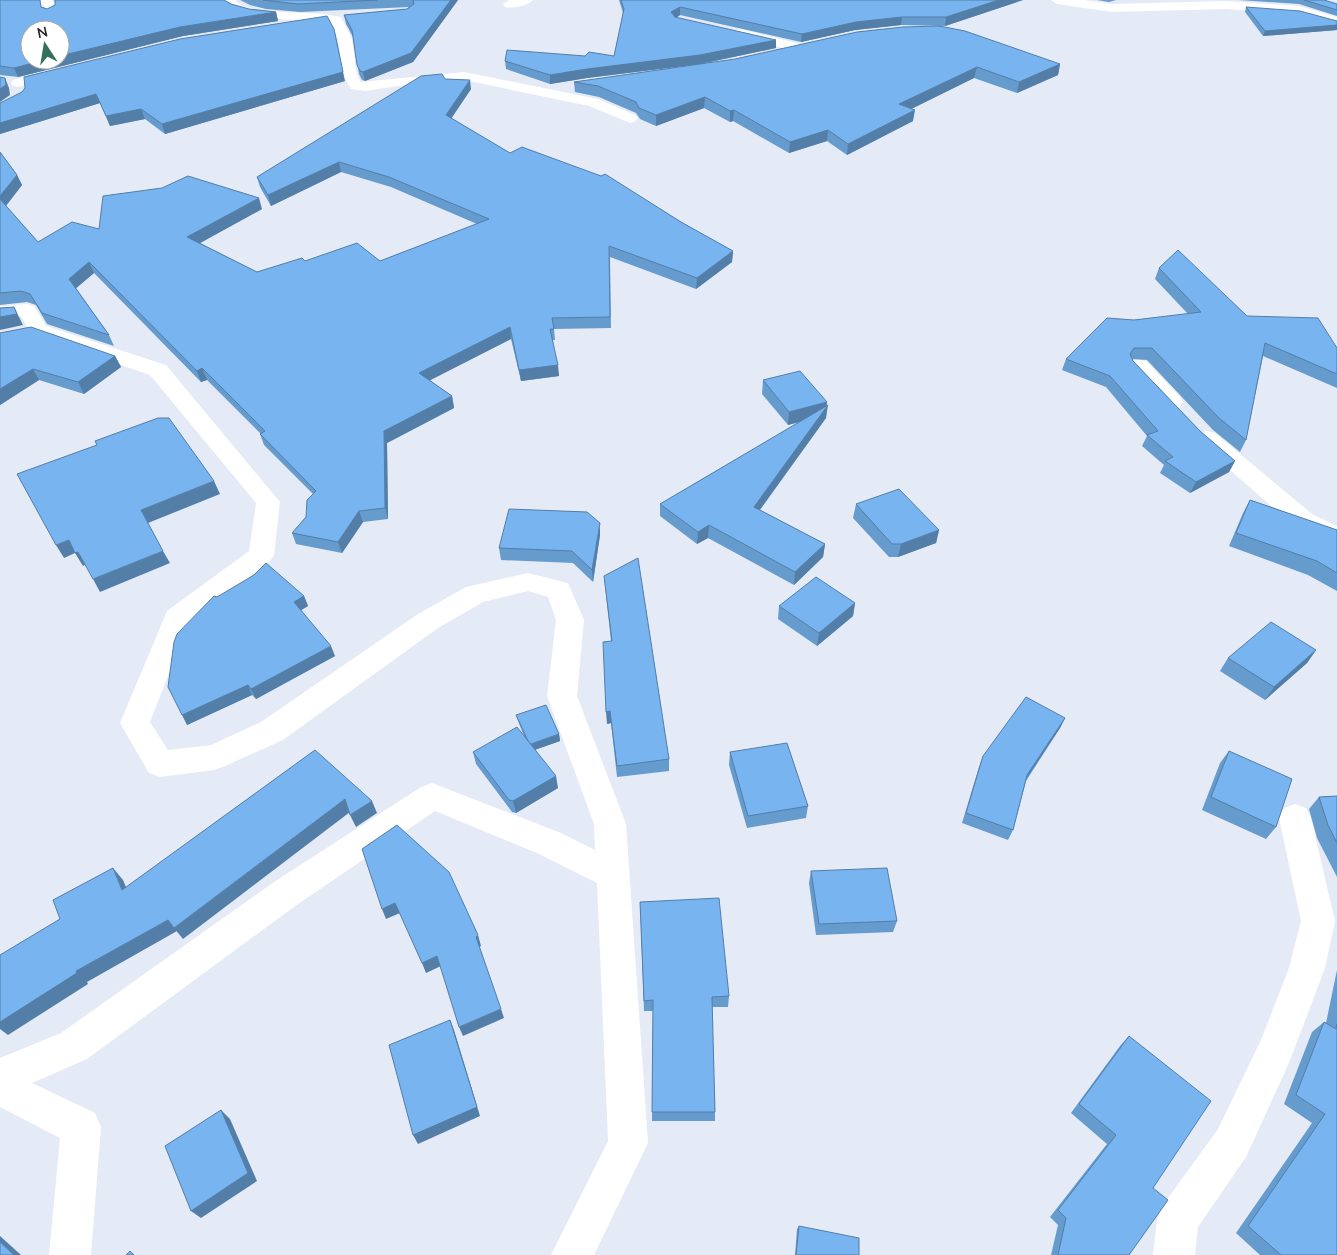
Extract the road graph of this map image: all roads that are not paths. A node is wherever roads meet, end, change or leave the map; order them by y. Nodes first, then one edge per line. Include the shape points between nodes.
1 (39, 0) edge
2 (230, 0) edge
3 (527, 0) edge
4 (1057, 0) edge
5 (1189, 3) edge
6 (510, 4) dead end
7 (51, 12) edge
8 (346, 17) edge
9 (329, 19) junction
10 (1337, 21) edge
11 (266, 29) edge
12 (728, 31) edge
13 (815, 44) edge
14 (799, 48) junction
15 (772, 55) edge
16 (818, 60) edge
17 (73, 69) edge
18 (0, 79) edge
19 (18, 82) junction
20 (577, 85) edge
21 (541, 92) junction
22 (20, 98) edge
23 (630, 118) edge
24 (19, 325) edge
25 (1138, 366) edge
26 (1337, 536) edge
27 (1295, 818) dead end
28 (613, 875) junction
29 (1325, 894) edge
30 (0, 1077) edge
31 (0, 1087) edge
32 (70, 1255) edge
33 (572, 1255) edge
34 (1174, 1255) edge

1 - 7 street via 50,5
2 - 9 street via 230,4 237,8 262,13
3 - 6 street
4 - 5 street via 1112,8
5 - 10 street via 1299,10
8 - 9 street
9 - 11 street
9 - 21 street via 336,20 344,40 350,75 356,86 464,76
12 - 14 street
13 - 14 street
14 - 15 street
14 - 16 street
17 - 19 street
18 - 19 street
19 - 22 street
20 - 21 street
21 - 23 street via 593,102
24 - 28 street via 158,370 268,502 261,555 177,618 135,723 160,764 214,757 272,731 428,621 475,594 528,582 559,590 570,620 562,696 610,824
25 - 26 street via 1204,436 1303,520
27 - 29 street
28 - 30 street via 549,843 432,796 286,893 74,1046
28 - 33 street via 628,1144
29 - 34 street via 1307,968 1280,1041 1232,1143 1178,1220
31 - 32 street via 81,1127

